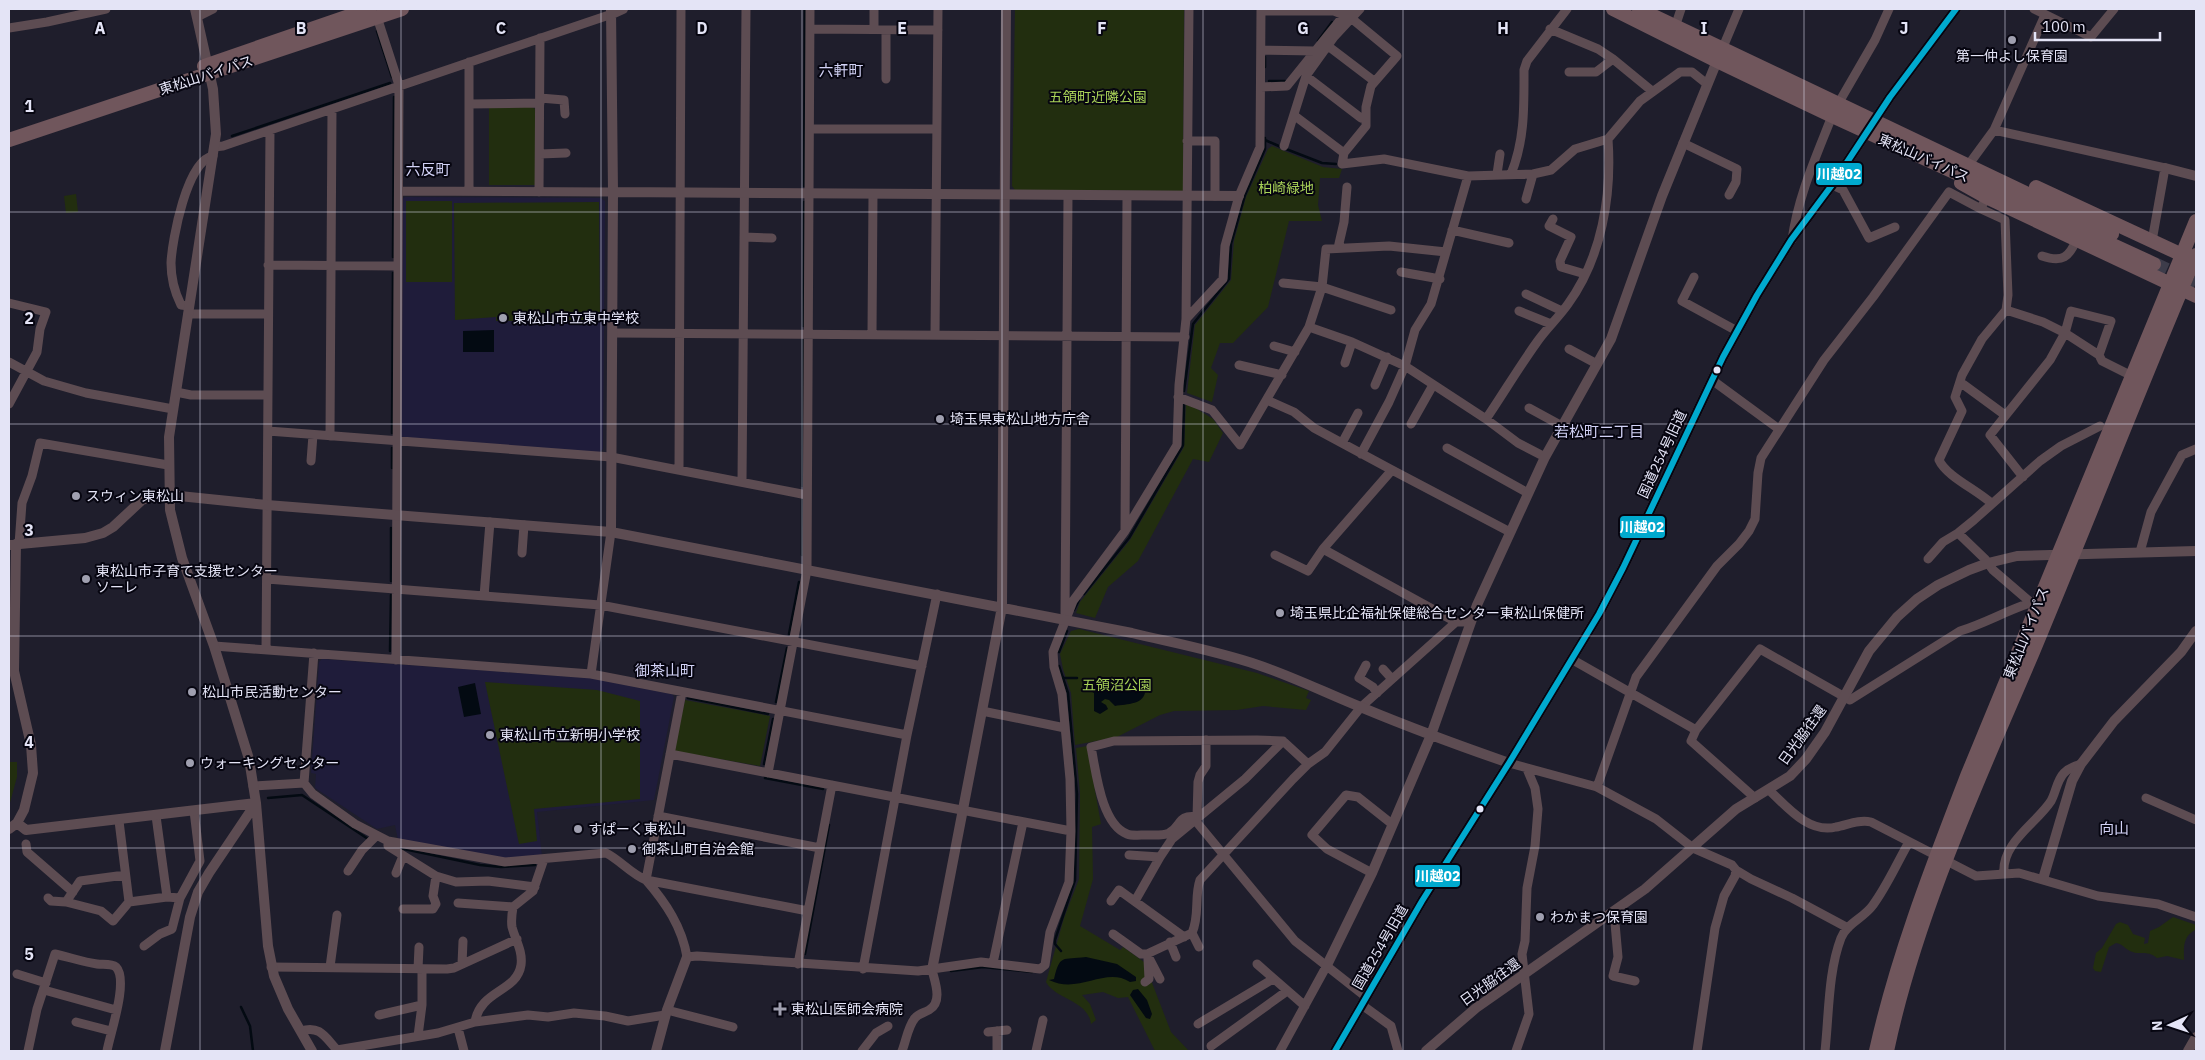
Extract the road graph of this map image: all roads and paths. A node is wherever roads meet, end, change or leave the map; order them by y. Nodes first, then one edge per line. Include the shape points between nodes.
1 (106, 9) edge
2 (213, 9) edge
3 (402, 9) edge
4 (623, 9) edge
5 (681, 9) edge
6 (746, 9) edge
7 (810, 9) edge
8 (874, 9) edge
9 (938, 9) edge
10 (1006, 9) edge
11 (1189, 9) edge
12 (1360, 9) edge
13 (1567, 9) edge
14 (1614, 9) edge
15 (1639, 9) edge
16 (1681, 9) edge
17 (1739, 9) edge
18 (1889, 9) edge
19 (1956, 9) edge
20 (2034, 9) edge
21 (2114, 9) edge
22 (1261, 10) edge
23 (611, 11) edge
24 (196, 13) edge
25 (373, 13) edge
26 (1348, 14) edge
27 (2045, 15) junction
28 (1675, 27) junction
29 (9, 28) edge
30 (810, 29) junction
31 (874, 29) junction
32 (1550, 29) junction
33 (886, 30) junction
34 (938, 30) junction
35 (540, 38) junction
36 (1328, 46) junction
37 (1261, 50) junction
38 (1315, 51) junction
39 (1719, 55) junction
40 (1613, 59) junction
41 (469, 62) junction
42 (209, 69) junction
43 (1569, 72) dead end
44 (1306, 76) junction
45 (886, 79) dead end
46 (1374, 81) junction
47 (1707, 84) junction
48 (400, 86) junction
49 (1287, 86) junction
50 (1303, 86) junction
51 (1261, 87) junction
52 (1652, 91) junction
53 (540, 100) junction
54 (469, 104) junction
55 (332, 109) junction
56 (1835, 110) junction
57 (564, 114) dead end
58 (1295, 116) junction
59 (1366, 118) junction
60 (1870, 126) junction
61 (810, 129) junction
62 (937, 129) junction
63 (9, 130) edge
64 (270, 130) junction
65 (1994, 130) junction
66 (1608, 139) junction
67 (9, 140) edge
68 (1187, 141) junction
69 (1683, 143) junction
70 (1284, 146) dead end
71 (1924, 150) junction
72 (214, 152) junction
73 (566, 153) dead end
74 (540, 154) junction
75 (1344, 154) junction
76 (1500, 154) dead end
77 (1972, 160) junction
78 (2165, 168) junction
79 (1497, 174) junction
80 (1511, 174) junction
81 (1533, 174) junction
82 (1468, 176) junction
83 (2196, 176) edge
84 (1832, 185) junction
85 (1347, 188) dead end
86 (399, 191) junction
87 (469, 191) junction
88 (539, 192) junction
89 (613, 192) junction
90 (680, 193) junction
91 (744, 193) junction
92 (809, 194) junction
93 (873, 194) junction
94 (937, 195) junction
95 (1004, 195) junction
96 (1729, 195) dead end
97 (1068, 196) junction
98 (1127, 196) junction
99 (1187, 196) junction
100 (1215, 196) junction
101 (1239, 196) junction
102 (1526, 199) dead end
103 (1984, 203) junction
104 (1553, 219) dead end
105 (2196, 222) edge
106 (1895, 227) dead end
107 (1452, 230) junction
108 (744, 237) junction
109 (772, 238) dead end
110 (2077, 239) junction
111 (1792, 240) junction
112 (2152, 241) junction
113 (1509, 243) dead end
114 (1338, 248) junction
115 (1446, 252) junction
116 (2042, 256) dead end
117 (2192, 258) edge
118 (2156, 260) tunnel mouth
119 (268, 265) junction
120 (332, 265) junction
121 (398, 266) junction
122 (1401, 272) dead end
123 (1586, 274) junction
124 (1694, 277) dead end
125 (1440, 279) junction
126 (1282, 283) dead end
127 (1322, 287) junction
128 (2176, 287) junction
129 (1526, 294) dead end
130 (2196, 296) edge
131 (9, 303) edge
132 (189, 310) junction
133 (1391, 310) dead end
134 (2006, 310) junction
135 (1518, 311) dead end
136 (1562, 311) junction
137 (268, 314) junction
138 (1186, 319) junction
139 (1551, 324) junction
140 (1309, 327) junction
141 (1737, 331) junction
142 (613, 332) junction
143 (679, 333) junction
144 (743, 333) junction
145 (2065, 333) junction
146 (808, 334) junction
147 (872, 334) junction
148 (935, 335) junction
149 (1004, 335) junction
150 (1066, 335) junction
151 (1126, 336) junction
152 (1185, 337) junction
153 (1352, 342) junction
154 (1274, 346) dead end
155 (1569, 349) dead end
156 (1295, 352) junction
157 (2099, 355) junction
158 (1387, 358) junction
159 (9, 362) edge
160 (1345, 363) dead end
161 (1597, 364) junction
162 (1239, 365) dead end
163 (1405, 366) junction
164 (25, 372) junction
165 (1282, 374) junction
166 (2132, 376) junction
167 (1712, 380) junction
168 (1960, 382) junction
169 (1433, 385) junction
170 (1375, 386) dead end
171 (176, 392) junction
172 (267, 395) junction
173 (1178, 398) junction
174 (1267, 400) junction
175 (9, 404) edge
176 (1529, 408) dead end
177 (173, 409) junction
178 (1358, 413) dead end
179 (2005, 415) junction
180 (1486, 419) junction
181 (1410, 424) dead end
182 (1562, 426) junction
183 (2100, 426) dead end
184 (1779, 429) junction
185 (268, 431) junction
186 (313, 435) junction
187 (330, 436) junction
188 (397, 441) junction
189 (1342, 443) junction
190 (1447, 448) dead end
191 (2196, 449) edge
192 (1361, 454) junction
193 (611, 457) junction
194 (1545, 458) junction
195 (311, 461) dead end
196 (168, 465) junction
197 (678, 469) junction
198 (1392, 470) junction
199 (2023, 477) junction
200 (742, 482) junction
201 (1528, 493) junction
202 (807, 495) junction
203 (169, 496) junction
204 (1991, 504) junction
205 (267, 505) junction
206 (397, 515) junction
207 (490, 522) junction
208 (524, 525) junction
209 (1125, 531) junction
210 (611, 532) junction
211 (1510, 532) junction
212 (1958, 533) junction
213 (15, 544) edge
214 (1323, 549) junction
215 (2196, 551) edge
216 (2140, 552) junction
217 (522, 553) dead end
218 (2073, 553) junction
219 (2058, 554) junction
220 (1275, 555) dead end
221 (1928, 559) dead end
222 (1988, 563) junction
223 (807, 570) junction
224 (267, 579) junction
225 (396, 589) junction
226 (936, 594) junction
227 (484, 596) junction
228 (600, 605) junction
229 (1002, 607) junction
230 (1065, 619) junction
231 (1456, 622) junction
232 (1470, 622) junction
233 (2196, 631) edge
234 (794, 642) junction
235 (214, 646) junction
236 (266, 650) junction
237 (314, 653) junction
238 (396, 660) junction
239 (1573, 660) junction
240 (922, 666) junction
241 (1366, 666) dead end
242 (1383, 669) dead end
243 (591, 674) junction
244 (1392, 679) junction
245 (682, 692) junction
246 (1631, 692) junction
247 (1377, 693) junction
248 (1845, 697) junction
249 (1361, 707) junction
250 (982, 711) junction
251 (779, 712) junction
252 (1065, 728) junction
253 (1696, 730) junction
254 (907, 735) junction
255 (1431, 735) junction
256 (1206, 740) junction
257 (1283, 741) junction
258 (670, 754) junction
259 (1509, 763) junction
260 (1308, 764) junction
261 (2081, 764) junction
262 (1527, 768) junction
263 (768, 773) junction
264 (304, 783) junction
265 (832, 785) junction
266 (253, 786) junction
267 (1597, 787) junction
268 (1769, 790) junction
269 (896, 798) junction
270 (1755, 798) junction
271 (2146, 798) dead end
272 (256, 803) junction
273 (963, 810) junction
274 (194, 811) junction
275 (156, 816) junction
276 (658, 816) junction
277 (1196, 818) junction
278 (2196, 820) edge
279 (119, 821) junction
280 (1023, 822) junction
281 (1392, 824) junction
282 (13, 826) edge
283 (1071, 831) junction
284 (376, 836) junction
285 (388, 840) junction
286 (1909, 842) junction
287 (26, 844) dead end
288 (820, 848) junction
289 (1693, 848) junction
290 (1129, 855) dead end
291 (1223, 855) junction
292 (403, 856) junction
293 (1160, 857) junction
294 (544, 859) junction
295 (1941, 860) junction
296 (1736, 870) junction
297 (348, 872) dead end
298 (396, 873) dead end
299 (1372, 873) junction
300 (2004, 874) junction
301 (125, 875) junction
302 (436, 876) junction
303 (2043, 879) junction
304 (646, 880) junction
305 (535, 887) junction
306 (73, 892) junction
307 (167, 897) junction
308 (48, 898) dead end
309 (180, 898) junction
310 (1112, 901) dead end
311 (1135, 901) junction
312 (66, 902) junction
313 (129, 902) junction
314 (458, 903) dead end
315 (513, 907) junction
316 (403, 909) dead end
317 (808, 911) junction
318 (1614, 912) junction
319 (337, 915) dead end
320 (2196, 917) edge
321 (1848, 928) junction
322 (1113, 934) dead end
323 (1188, 935) junction
324 (517, 939) junction
325 (463, 941) dead end
326 (1170, 942) junction
327 (144, 946) dead end
328 (419, 947) dead end
329 (1199, 947) dead end
330 (1148, 955) junction
331 (687, 957) junction
332 (1176, 957) dead end
333 (462, 964) junction
334 (798, 964) junction
335 (993, 964) junction
336 (1257, 964) dead end
337 (271, 967) junction
338 (330, 967) junction
339 (1326, 967) junction
340 (863, 968) junction
341 (420, 969) junction
342 (932, 970) junction
343 (18, 974) dead end
344 (1525, 974) junction
345 (1160, 979) dead end
346 (1273, 979) junction
347 (1145, 982) dead end
348 (1635, 982) dead end
349 (45, 987) junction
350 (1287, 991) junction
351 (1364, 1001) junction
352 (422, 1006) junction
353 (1305, 1006) junction
354 (116, 1010) junction
355 (666, 1013) junction
356 (379, 1015) dead end
357 (1044, 1020) dead end
358 (76, 1022) dead end
359 (474, 1022) junction
360 (1198, 1024) dead end
361 (888, 1026) dead end
362 (733, 1027) dead end
363 (458, 1028) junction
364 (111, 1031) junction
365 (300, 1031) junction
366 (997, 1031) dead end
367 (418, 1036) junction
368 (2196, 1037) edge
369 (1211, 1046) dead end
370 (28, 1051) edge
371 (107, 1051) edge
372 (165, 1051) edge
373 (312, 1051) edge
374 (464, 1051) edge
375 (656, 1051) edge
376 (862, 1051) edge
377 (902, 1051) edge
378 (997, 1051) edge
379 (1036, 1051) edge
380 (1280, 1051) edge
381 (1335, 1051) edge
382 (1398, 1051) edge
383 (1426, 1051) edge
384 (1516, 1051) edge
385 (1697, 1051) edge
386 (1825, 1051) edge
387 (1876, 1051) edge
388 (1887, 1051) edge
389 (2188, 1051) edge

1 - 29 street
2 - 24 street
3 - 25 highway, 東松山バイパス
4 - 23 street
5 - 90 street
6 - 91 street
7 - 30 street
8 - 31 street
9 - 34 street
10 - 95 street
11 - 68 street
12 - 26 street
13 - 32 street
14 - 39 highway, 東松山バイパス
15 - 28 highway, 東松山バイパス
16 - 28 street
17 - 39 street
18 - 56 street
19 - 60 street, 国道254号旧道
20 - 27 street
21 - 27 street via 2091,37
22 - 26 street
22 - 37 street
23 - 35 street
23 - 89 street
24 - 42 street
25 - 42 highway, 東松山バイパス
25 - 48 street
26 - 36 street
26 - 38 street
26 - 46 street via 1397,56
27 - 65 street
28 - 39 highway, 東松山バイパス
30 - 31 street
30 - 61 street
31 - 33 street
32 - 40 street
32 - 80 street via 1524,70 1522,136
33 - 34 street
33 - 45 street
34 - 62 street
35 - 41 street
35 - 53 street
36 - 44 street
36 - 46 street
37 - 38 street
37 - 51 street
38 - 49 street
39 - 47 street
39 - 56 highway, 東松山バイパス
40 - 43 street via 1596,72
40 - 52 street
41 - 48 street
41 - 54 street
42 - 63 highway, 東松山バイパス
42 - 67 highway, 東松山バイパス
42 - 72 street via 214,92
44 - 50 street
44 - 59 street via 1361,118
46 - 59 street
47 - 52 street via 1687,71 1680,72
47 - 69 street
48 - 55 street
48 - 86 street
49 - 50 street
49 - 51 street
50 - 58 street
51 - 101 street via 1260,147
52 - 66 street
53 - 54 street
53 - 57 street via 564,100
53 - 74 street
54 - 87 street
55 - 64 street
55 - 120 street
56 - 60 highway, 東松山バイパス
56 - 111 street via 1806,180
58 - 70 street
58 - 75 street
59 - 75 street via 1366,126
60 - 71 highway, 東松山バイパス
60 - 84 street, 国道254号旧道
61 - 62 street
61 - 92 street
62 - 94 street
64 - 72 street
64 - 119 street
65 - 77 street
65 - 78 street
66 - 81 street via 1575,149 1551,170
66 - 123 street via 1608,189 1601,228
68 - 99 street
68 - 100 street via 1215,141
69 - 96 street via 1737,169 1736,182
69 - 161 street via 1620,315
71 - 77 highway
71 - 103 highway
71 - 118 highway, 東松山バイパス
72 - 132 street
72 - 132 street via 196,167 189,181 174,242 171,264 175,289 181,305
73 - 74 street
74 - 88 street
75 - 82 street via 1342,164 1384,160
76 - 79 street
77 - 112 highway
78 - 83 street
78 - 112 street
79 - 80 street
79 - 82 street
80 - 81 street
81 - 102 street
82 - 107 street
84 - 106 street via 1843,190 1868,238
84 - 111 street, 国道254号旧道
85 - 114 street
86 - 87 street
86 - 121 street
87 - 88 street
88 - 89 street
89 - 90 street
89 - 142 street
90 - 91 street
90 - 143 street
91 - 92 street
91 - 108 street
92 - 93 street
92 - 146 street
93 - 94 street
93 - 147 street
94 - 95 street
94 - 148 street
95 - 97 street
95 - 149 street
97 - 98 street
97 - 150 street
98 - 99 street
98 - 151 street
99 - 100 street
99 - 138 street
100 - 101 street
101 - 138 street via 1224,246 1223,279
103 - 110 highway
103 - 134 street via 2005,220
103 - 184 street via 1949,192 1824,360
104 - 123 street via 1549,226 1571,237 1560,261 1561,267
105 - 117 highway, 東松山バイパス
107 - 113 street
107 - 115 street
108 - 109 street
108 - 144 street
110 - 116 street via 2065,257
110 - 128 highway
111 - 141 street, 国道254号旧道
112 - 117 highway
114 - 115 street via 1390,246
114 - 127 street via 1326,249
115 - 125 street
117 - 128 highway, 東松山バイパス
119 - 120 street
119 - 137 street
120 - 121 street
120 - 187 street
121 - 188 street
122 - 125 street
123 - 136 street
124 - 141 street via 1682,300
125 - 163 street via 1431,304 1415,330
126 - 127 street
127 - 133 street
127 - 140 street
128 - 130 highway
128 - 166 highway, 東松山バイパス
128 - 218 highway, 東松山バイパス
129 - 136 street
131 - 164 street via 46,312 37,352
132 - 137 street
132 - 171 street
134 - 145 street
134 - 168 street via 1982,339
135 - 139 street
136 - 139 street
137 - 172 street
138 - 152 street
139 - 180 street
140 - 153 street
140 - 156 street
141 - 167 street, 国道254号旧道
142 - 143 street
142 - 193 street
143 - 144 street
143 - 197 street
144 - 146 street
144 - 200 street
145 - 157 street
145 - 157 street via 2071,311 2111,321
145 - 179 street via 2050,360
146 - 147 street
146 - 202 street
147 - 148 street
148 - 149 street
149 - 150 street
149 - 229 street
150 - 151 street
150 - 230 street
151 - 152 street
151 - 209 street
152 - 173 street
153 - 158 street
153 - 160 street
154 - 156 street
155 - 161 street
156 - 165 street
157 - 166 street via 2102,361
158 - 163 street
158 - 170 street
159 - 164 street
161 - 182 street
162 - 165 street
163 - 169 street
163 - 192 street
164 - 175 street
164 - 177 street via 44,381 86,392
165 - 174 street
166 - 219 highway, 東松山バイパス
167 - 184 street
167 - 239 street, 国道254号旧道 via 1623,568
168 - 179 street
168 - 204 street via 1956,397 1962,411 1939,460 1952,475
169 - 180 street
169 - 181 street
171 - 172 street via 191,395
171 - 177 street
172 - 185 street
173 - 174 street via 1212,410 1240,445
173 - 209 street via 1177,445
174 - 189 street via 1294,412 1314,428
176 - 182 street
177 - 196 street
178 - 189 street
179 - 199 street via 1990,435
180 - 194 street
182 - 194 street
183 - 199 street via 2061,446
184 - 246 street via 1761,458 1755,519 1749,532 1718,566 1636,678
185 - 186 street
185 - 205 street
186 - 187 street
186 - 195 street
187 - 188 street
188 - 193 street
188 - 206 street
189 - 192 street
190 - 201 street
191 - 216 street via 2182,455 2151,512
192 - 198 street
193 - 197 street
193 - 210 street
194 - 201 street
196 - 203 street
196 - 213 street via 40,443 22,503
197 - 200 street
198 - 211 street
198 - 214 street
199 - 204 street
200 - 202 street
201 - 211 street
202 - 223 street
203 - 205 street
203 - 213 street via 156,494 142,500 103,533 85,538
203 - 235 street via 182,558
204 - 212 street
205 - 206 street
205 - 224 street
206 - 207 street
206 - 225 street
207 - 208 street
207 - 227 street
208 - 210 street
208 - 217 street
209 - 230 street via 1072,601
210 - 223 street
210 - 228 street
211 - 232 street
212 - 221 street via 1943,542
212 - 222 street
213 - 282 street via 14,671 31,745 33,773 24,810
214 - 220 street via 1308,571
214 - 231 street
215 - 216 street, 日光脇往還
216 - 218 street, 日光脇往還
218 - 219 street, 日光脇往還
218 - 295 highway, 東松山バイパス
219 - 222 street, 日光脇往還 via 2017,556
219 - 295 highway, 東松山バイパス
222 - 248 street, 日光脇往還 via 1938,585 1917,599 1881,634
222 - 248 street via 2029,601 2027,604 1960,630 1850,700
223 - 226 street
223 - 234 street
224 - 225 street
224 - 236 street
225 - 227 street
225 - 238 street
226 - 229 street
226 - 240 street
227 - 228 street
228 - 234 street
228 - 243 street
229 - 230 street
229 - 250 street
230 - 249 street via 1132,632 1257,664
230 - 252 street via 1052,660 1062,694
231 - 232 street
231 - 244 street
232 - 255 street
233 - 261 street via 2176,657 2114,721
234 - 240 street
234 - 251 street
235 - 236 street
235 - 266 street via 249,759
236 - 237 street
237 - 238 street
237 - 264 street
238 - 243 street
239 - 246 street
239 - 259 street, 国道254号旧道
240 - 254 street
241 - 247 street via 1359,678
242 - 244 street
243 - 245 street
244 - 247 street
245 - 251 street
245 - 258 street
246 - 253 street
246 - 267 street
247 - 249 street
248 - 253 street via 1760,649
248 - 268 street, 日光脇往還 via 1806,759 1790,776
249 - 255 street
249 - 260 street via 1325,752
250 - 252 street
250 - 273 street
251 - 254 street
251 - 263 street
252 - 283 street
253 - 270 street via 1691,741
254 - 269 street
255 - 259 street
255 - 281 street
256 - 257 street
256 - 277 street via 1206,766 1198,782
256 - 277 street via 1114,741 1091,747 1108,818 1127,834 1165,834 1171,832 1179,820 1190,816
257 - 260 street
257 - 277 street via 1245,779
258 - 263 street
258 - 276 street
259 - 262 street
259 - 351 street, 国道254号旧道
260 - 291 street
261 - 300 street via 2063,774 2047,806 2018,839 2004,862
261 - 303 street via 2072,782
262 - 267 street
262 - 344 street via 1538,808 1527,888 1522,961
263 - 265 street
264 - 266 street
264 - 284 street via 313,794
265 - 269 street
265 - 288 street
266 - 272 street
267 - 289 street via 1656,819
268 - 270 street, 日光脇往還
268 - 286 street via 1798,817 1814,826 1826,829 1865,821
269 - 273 street
269 - 340 street
270 - 289 street, 日光脇往還 via 1727,816
271 - 278 street
272 - 274 street
272 - 337 street
272 - 372 street via 198,892 190,917
273 - 280 street
273 - 342 street
274 - 275 street
274 - 309 street via 200,861
275 - 279 street
275 - 307 street
276 - 288 street
276 - 304 street
277 - 291 street
277 - 293 street via 1172,839
279 - 282 street via 26,830
279 - 301 street
280 - 283 street
280 - 335 street
281 - 299 street
281 - 299 street via 1358,797 1346,795 1312,835 1327,848
283 - 335 street via 1069,882 1050,932 1045,965 1040,969
284 - 285 street
284 - 297 street
285 - 292 street via 388,846
285 - 294 street via 489,861
286 - 295 street
286 - 321 street via 1873,905
287 - 306 street via 27,852
288 - 317 street
289 - 296 street via 1732,865
289 - 318 street, 日光脇往還
290 - 293 street
291 - 323 street via 1200,880 1196,919
291 - 339 street via 1295,941
292 - 298 street
292 - 302 street
293 - 311 street
294 - 304 street via 606,853
294 - 305 street
295 - 300 street via 1976,876
295 - 387 highway, 東松山バイパス via 1898,964
295 - 388 highway, 東松山バイパス via 1892,1024
296 - 321 street
296 - 385 street via 1715,928
299 - 339 street
300 - 303 street
301 - 306 street via 80,881
301 - 313 street
302 - 305 street via 456,882 488,881
302 - 316 street via 433,896 436,904 433,909
303 - 320 street via 2098,896 2162,905
304 - 317 street
304 - 331 street via 676,921
305 - 315 street
306 - 312 street
307 - 309 street
307 - 313 street
308 - 312 street
309 - 327 street via 172,929
310 - 311 street via 1119,890
311 - 323 street
312 - 313 street via 101,911 113,921
314 - 315 street
315 - 324 street via 512,926
317 - 334 street
318 - 344 street, 日光脇往還
318 - 348 street via 1618,957 1613,976
319 - 338 street
321 - 386 street via 1841,938 1833,975
322 - 330 street via 1141,954
323 - 326 street
323 - 329 street
324 - 333 street
324 - 359 street via 521,966 516,980 491,995 476,1012
325 - 333 street
326 - 330 street
326 - 332 street
328 - 341 street
330 - 345 street
330 - 347 street via 1149,979
331 - 334 street
331 - 355 street
333 - 341 street via 448,969
334 - 340 street
335 - 342 street via 981,962
336 - 346 street
337 - 338 street
337 - 365 street
338 - 341 street
339 - 351 street
339 - 353 street
340 - 342 street
341 - 352 street
342 - 377 street via 937,992 935,1004 916,1016
343 - 349 street
344 - 383 street, 日光脇往還 via 1476,1008
344 - 384 street via 1529,1014
346 - 350 street
346 - 360 street
349 - 354 street
349 - 354 street via 55,954 111,965 120,974 121,991
349 - 370 street
350 - 353 street
350 - 369 street
351 - 381 street, 国道254号旧道
351 - 382 street via 1391,1026
352 - 356 street
352 - 367 street
353 - 380 street
354 - 364 street
355 - 359 street via 628,1022 574,1013
355 - 362 street
355 - 375 street
357 - 379 street
358 - 364 street
359 - 363 street
361 - 376 street via 876,1033
363 - 367 street
363 - 374 street
364 - 371 street
365 - 367 street via 318,1030 337,1050
365 - 373 street
366 - 378 street
368 - 389 street

